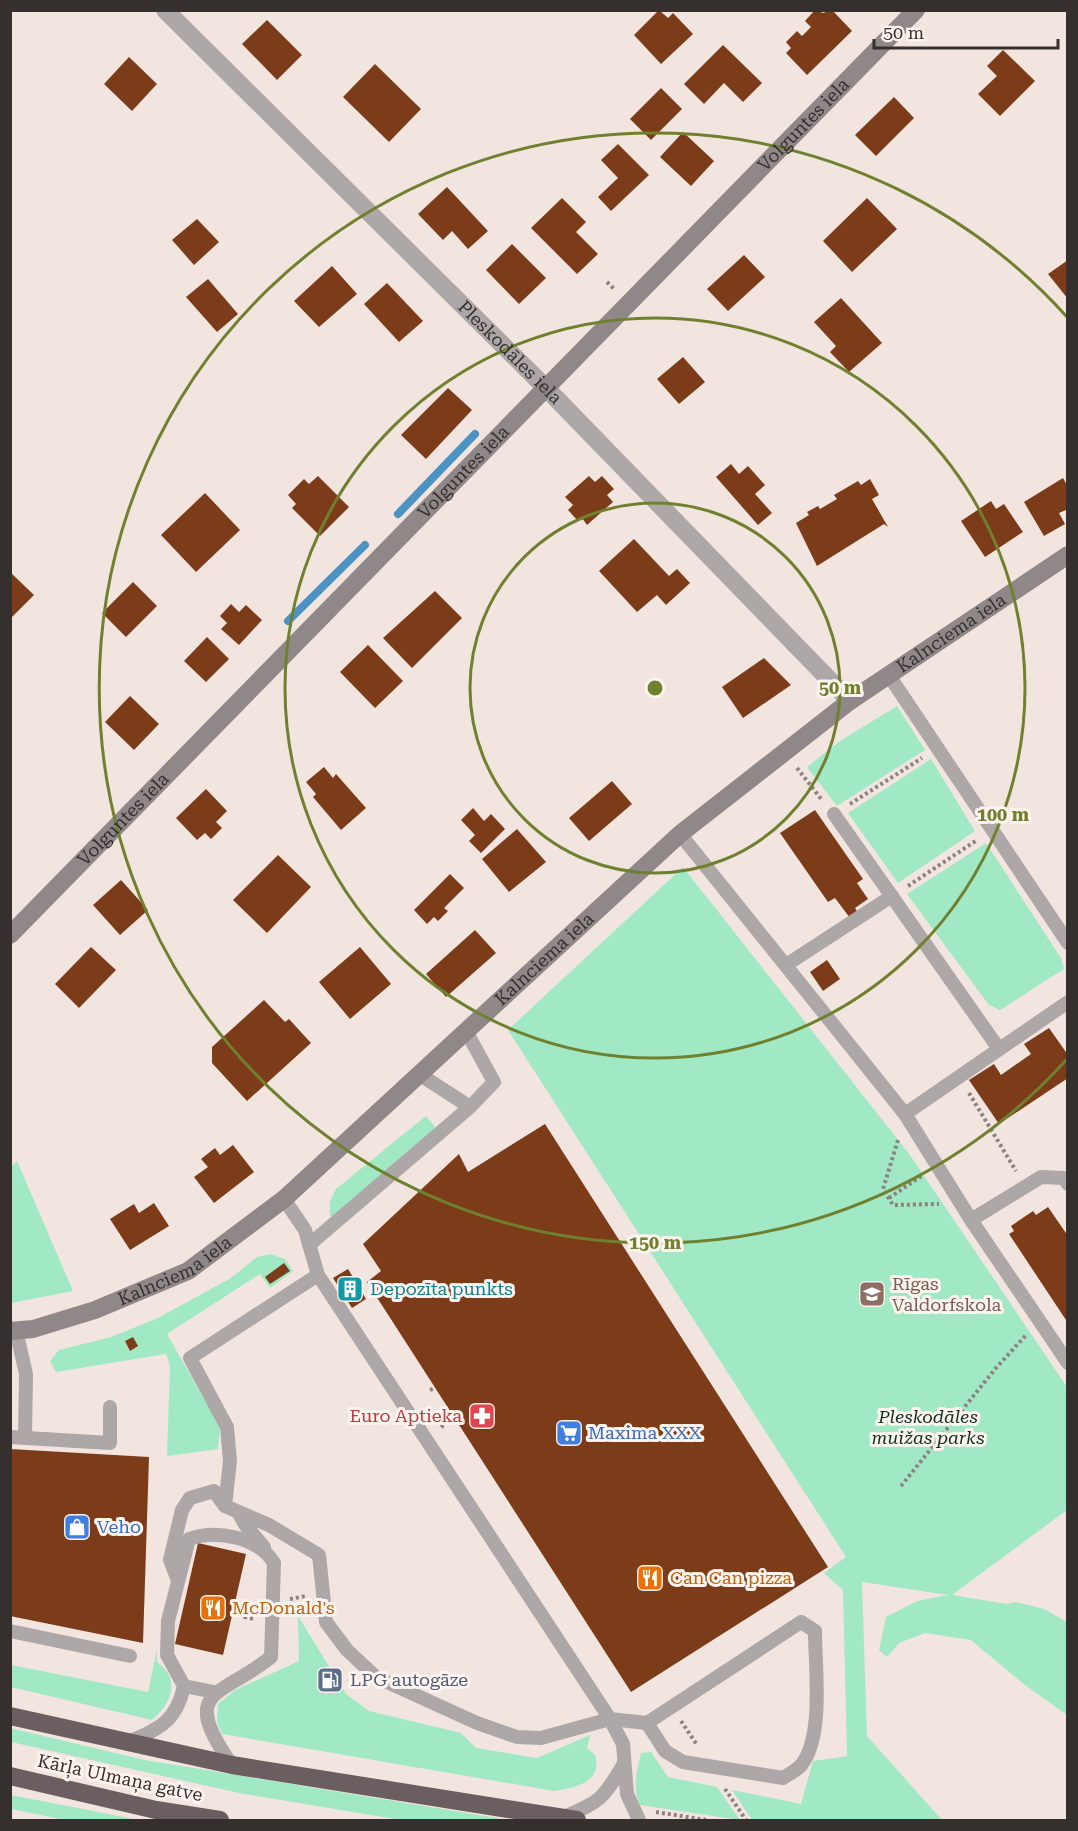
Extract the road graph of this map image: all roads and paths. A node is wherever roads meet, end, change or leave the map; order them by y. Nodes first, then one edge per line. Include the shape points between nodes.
1 (165, 10) edge
2 (916, 10) edge
3 (547, 389) junction
4 (1068, 555) edge
5 (890, 677) junction
6 (850, 701) junction
7 (938, 747) junction
8 (795, 766) dead end
9 (834, 814) junction
10 (993, 830) junction
11 (680, 834) junction
12 (892, 896) junction
13 (10, 935) edge
14 (1068, 943) edge
15 (786, 965) junction
16 (1068, 1002) edge
17 (466, 1031) junction
18 (999, 1049) junction
19 (419, 1074) junction
20 (959, 1077) junction
21 (470, 1107) junction
22 (905, 1114) junction
23 (937, 1166) junction
24 (1068, 1184) edge
25 (1026, 1186) junction
26 (889, 1198) junction
27 (284, 1199) junction
28 (961, 1204) junction
29 (970, 1220) junction
30 (309, 1245) junction
31 (318, 1275) junction
32 (1040, 1321) junction
33 (13, 1331) edge
34 (1068, 1363) edge
35 (110, 1407) dead end
36 (450, 1420) dead end
37 (436, 1430) dead end
38 (10, 1437) edge
39 (25, 1438) junction
40 (901, 1486) dead end
41 (232, 1509) junction
42 (267, 1551) junction
43 (177, 1578) junction
44 (322, 1592) junction
45 (273, 1599) junction
46 (234, 1605) dead end
47 (262, 1620) dead end
48 (10, 1631) edge
49 (130, 1656) dead end
50 (184, 1686) junction
51 (214, 1692) junction
52 (10, 1716) edge
53 (610, 1719) junction
54 (647, 1723) junction
55 (125, 1743) junction
56 (232, 1765) junction
57 (623, 1765) junction
58 (10, 1776) edge
59 (570, 1819) edge
60 (220, 1821) edge
61 (639, 1821) edge

1 - 3 street, Pleskodāles iela
2 - 3 street, Volguntes iela
3 - 6 street, Pleskodāles iela
3 - 13 street, Volguntes iela
4 - 5 street, Kalnciema iela
5 - 6 street, Kalnciema iela
5 - 7 lane
6 - 11 street, Kalnciema iela
7 - 9 path
7 - 10 lane
8 - 9 path
9 - 12 lane
10 - 12 path
10 - 14 lane
11 - 15 lane
11 - 17 street, Kalnciema iela
12 - 15 lane
12 - 18 lane
15 - 22 lane
16 - 18 lane
17 - 19 street, Kalnciema iela
17 - 21 lane via 494,1082
18 - 20 lane
19 - 21 lane
19 - 27 street, Kalnciema iela
20 - 22 lane
20 - 25 path
21 - 30 lane
22 - 23 lane
22 - 26 path via 883,1190
23 - 26 path
23 - 28 lane
24 - 25 lane via 1064,1178 1041,1177
25 - 29 lane
26 - 28 path via 894,1205
27 - 30 lane via 305,1230
27 - 33 street, Kalnciema iela via 188,1271 95,1310 33,1329
28 - 29 lane
29 - 32 lane
30 - 31 lane
31 - 41 lane via 190,1358 227,1427
31 - 53 lane
32 - 34 lane
32 - 40 path via 996,1368
33 - 39 lane via 26,1374
35 - 39 lane via 110,1443
36 - 37 path
38 - 39 lane
41 - 42 lane
41 - 43 lane via 213,1491 190,1498 182,1510 170,1560
41 - 44 lane via 269,1525 319,1555
42 - 43 lane via 255,1543 204,1533 189,1539
42 - 45 lane via 274,1563
43 - 50 lane via 168,1621 167,1655
44 - 45 path via 298,1599
44 - 53 lane via 326,1622 347,1650 376,1677 477,1722 517,1737 541,1738
45 - 51 lane via 271,1657
46 - 47 path via 244,1609 245,1617
48 - 49 lane
50 - 51 lane
50 - 55 lane via 176,1713 159,1728
51 - 56 lane via 207,1720 214,1739
52 - 55 highway
53 - 54 lane
53 - 57 lane via 623,1744
54 - 54 lane via 801,1622 815,1631 816,1711 810,1750 801,1766 783,1778 683,1762 665,1751
55 - 56 highway
56 - 59 highway
57 - 59 lane via 598,1802
57 - 61 lane via 627,1794
58 - 60 highway, Kārļa Ulmaņa gatve

